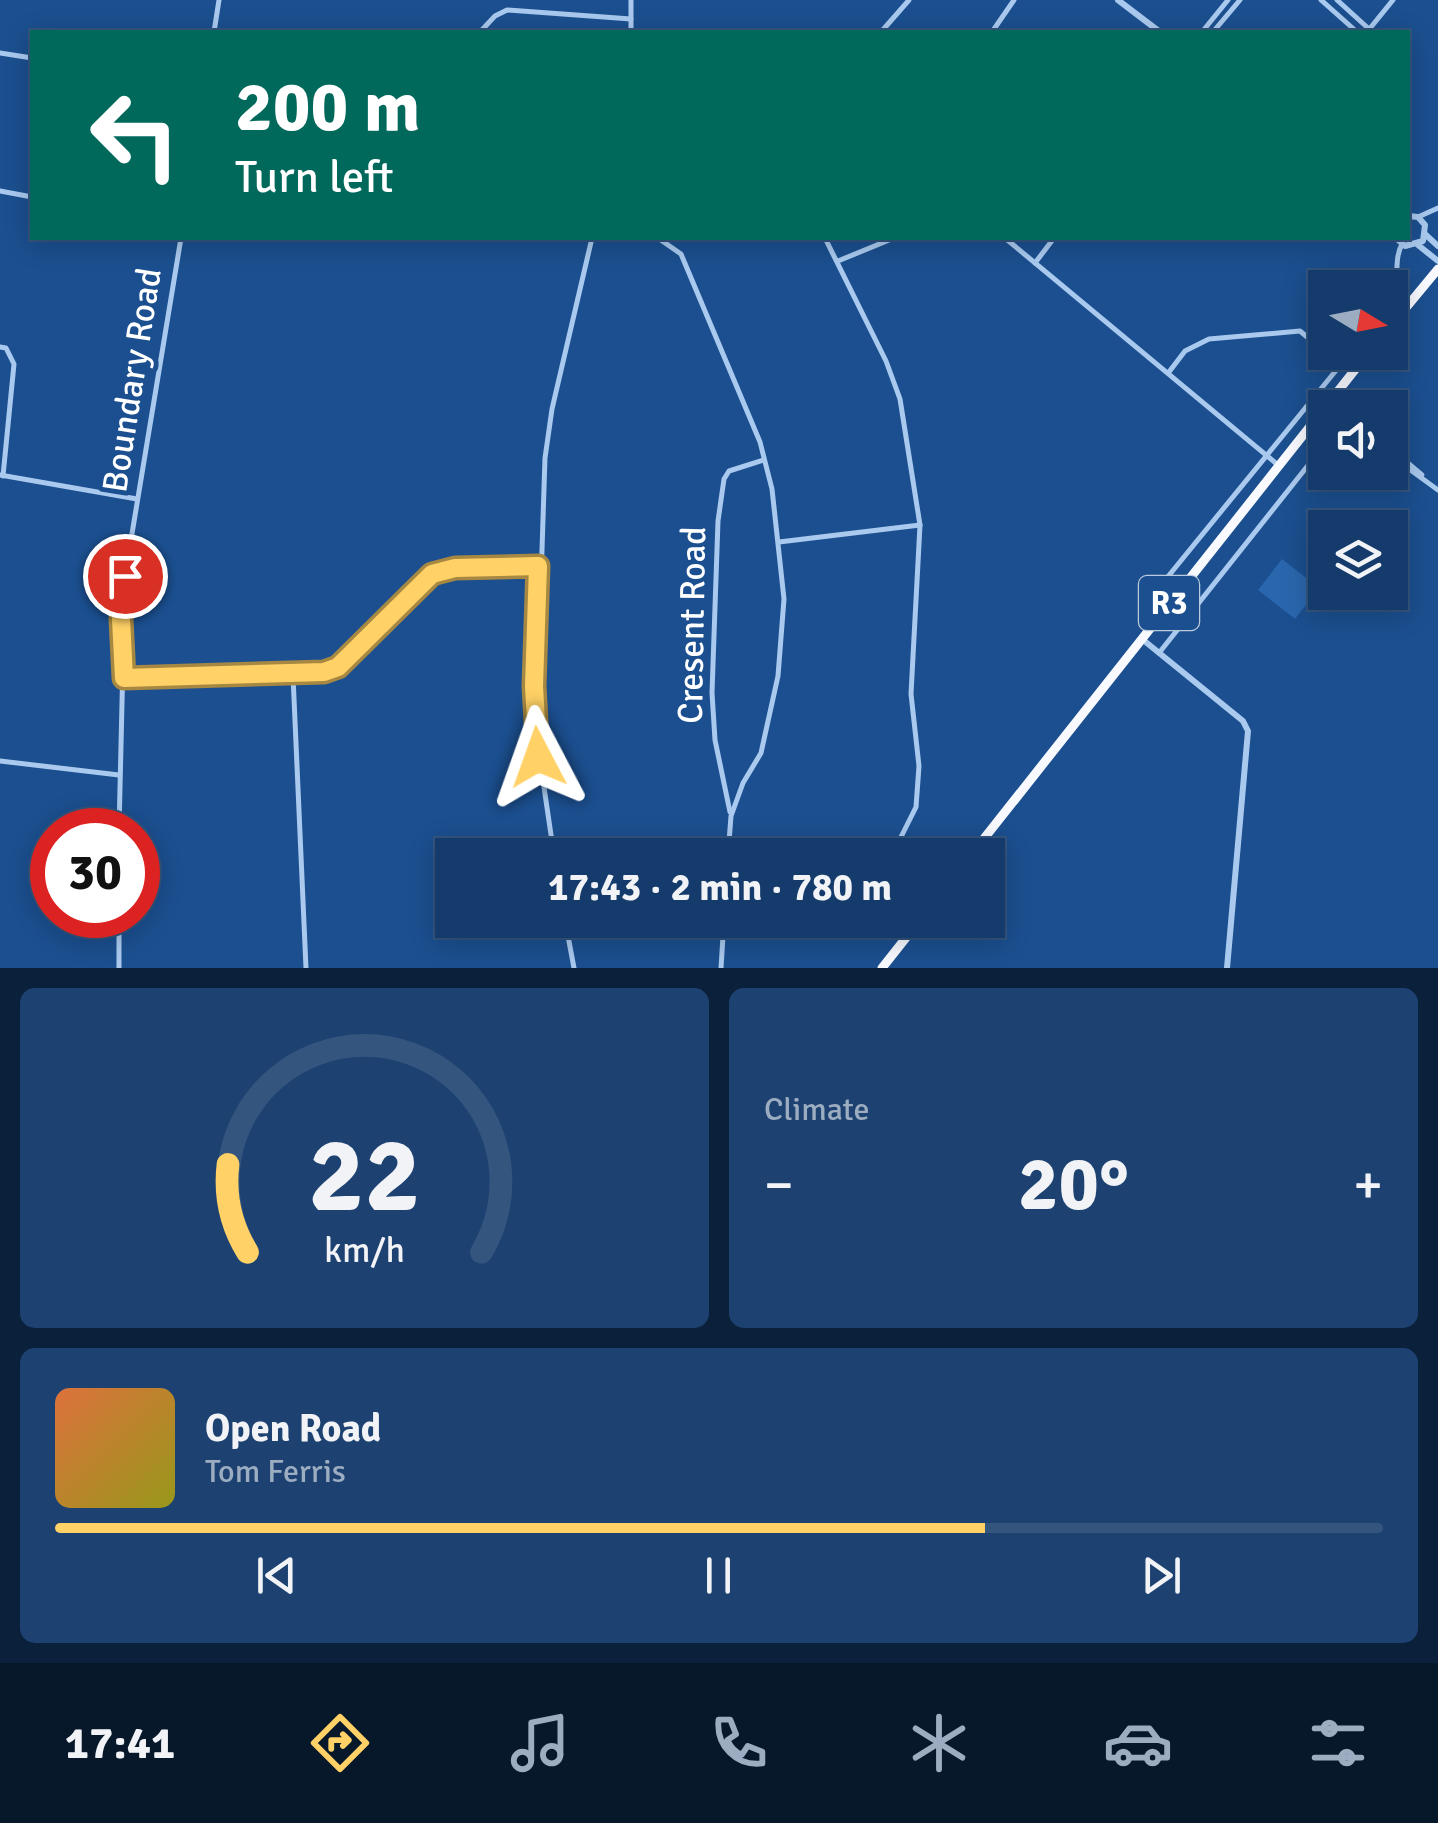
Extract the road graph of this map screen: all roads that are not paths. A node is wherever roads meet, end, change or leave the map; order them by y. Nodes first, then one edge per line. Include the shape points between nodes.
1 (219, 0) edge
2 (632, 0) edge
3 (909, 0) edge
4 (1014, 0) edge
5 (1118, 0) edge
6 (1228, 0) edge
7 (1240, 0) edge
8 (1321, 0) edge
9 (1337, 0) edge
10 (1394, 0) edge
11 (631, 19) junction
12 (214, 30) edge
13 (482, 30) edge
14 (630, 30) edge
15 (883, 30) edge
16 (993, 30) edge
17 (1157, 30) edge
18 (1204, 30) edge
19 (1215, 30) edge
20 (1355, 30) edge
21 (1367, 30) edge
22 (1369, 30) edge
23 (0, 53) edge
24 (30, 58) edge
25 (0, 191) edge
26 (30, 197) edge
27 (1438, 208) edge
28 (1410, 216) edge
29 (1418, 217) junction
30 (1426, 236) junction
31 (181, 240) edge
32 (592, 240) edge
33 (661, 240) edge
34 (826, 240) edge
35 (889, 240) edge
36 (1006, 240) edge
37 (1052, 240) edge
38 (1399, 241) edge
39 (1418, 245) junction
40 (1438, 246) edge
41 (838, 260) junction
42 (1438, 261) edge
43 (1035, 263) junction
44 (1438, 269) edge
45 (1395, 270) edge
46 (1408, 305) edge
47 (1308, 338) edge
48 (0, 347) edge
49 (1337, 370) edge
50 (1354, 370) edge
51 (1168, 372) junction
52 (1338, 390) edge
53 (1308, 428) edge
54 (1266, 455) junction
55 (764, 460) junction
56 (1278, 465) junction
57 (1308, 465) edge
58 (1408, 466) edge
59 (2, 475) edge
60 (1438, 490) edge
61 (138, 499) junction
62 (920, 525) junction
63 (778, 542) junction
64 (538, 566) junction
65 (1172, 600) junction
66 (1142, 639) junction
67 (1159, 653) junction
68 (293, 675) junction
69 (124, 678) junction
70 (0, 761) edge
71 (119, 775) junction
72 (119, 808) edge
73 (731, 816) junction
74 (552, 838) edge
75 (729, 838) edge
76 (900, 838) edge
77 (984, 838) edge
78 (119, 938) edge
79 (568, 938) edge
80 (723, 938) edge
81 (906, 938) edge
82 (119, 968) edge
83 (306, 968) edge
84 (574, 968) edge
85 (721, 968) edge
86 (882, 968) edge
87 (1227, 968) edge

1 - 12 street
2 - 11 street
3 - 15 street
4 - 16 street
5 - 17 street
6 - 18 street
7 - 19 street
8 - 20 street
9 - 21 street
10 - 22 street
11 - 13 street via 507,10
11 - 14 street
23 - 24 street
25 - 26 street
27 - 29 street
28 - 29 street
29 - 30 street
30 - 39 street
30 - 40 street
31 - 61 street, Boundary Road
32 - 64 street via 544,458
33 - 55 street via 681,254
34 - 41 street
35 - 41 street
36 - 43 street
37 - 43 street
38 - 39 street
38 - 45 street
39 - 42 street
41 - 62 street via 900,399
43 - 51 street
44 - 46 highway
47 - 51 street via 1300,331 1209,339 1185,351
48 - 59 street via 14,364
49 - 54 street
50 - 52 highway, R3
51 - 54 street
53 - 56 highway, R3
54 - 56 street
54 - 65 street via 1166,579
55 - 63 street
55 - 73 street, Cresent Road via 730,471 718,521 714,740
56 - 65 highway, R3
57 - 67 street
58 - 60 street
59 - 61 street
61 - 69 street, Boundary Road via 121,619
62 - 63 street
62 - 76 street via 912,694 919,766 916,806
63 - 73 street via 784,599 778,676 761,753
64 - 68 street via 432,574 338,667
64 - 74 street via 536,732
65 - 66 highway, R3
66 - 67 street
66 - 77 highway, R3
67 - 87 street via 1248,731
68 - 69 street
68 - 83 street
69 - 71 street, Boundary Road
70 - 71 street
71 - 72 street, Boundary Road
73 - 75 street
78 - 82 street
79 - 84 street
80 - 85 street
81 - 86 highway

